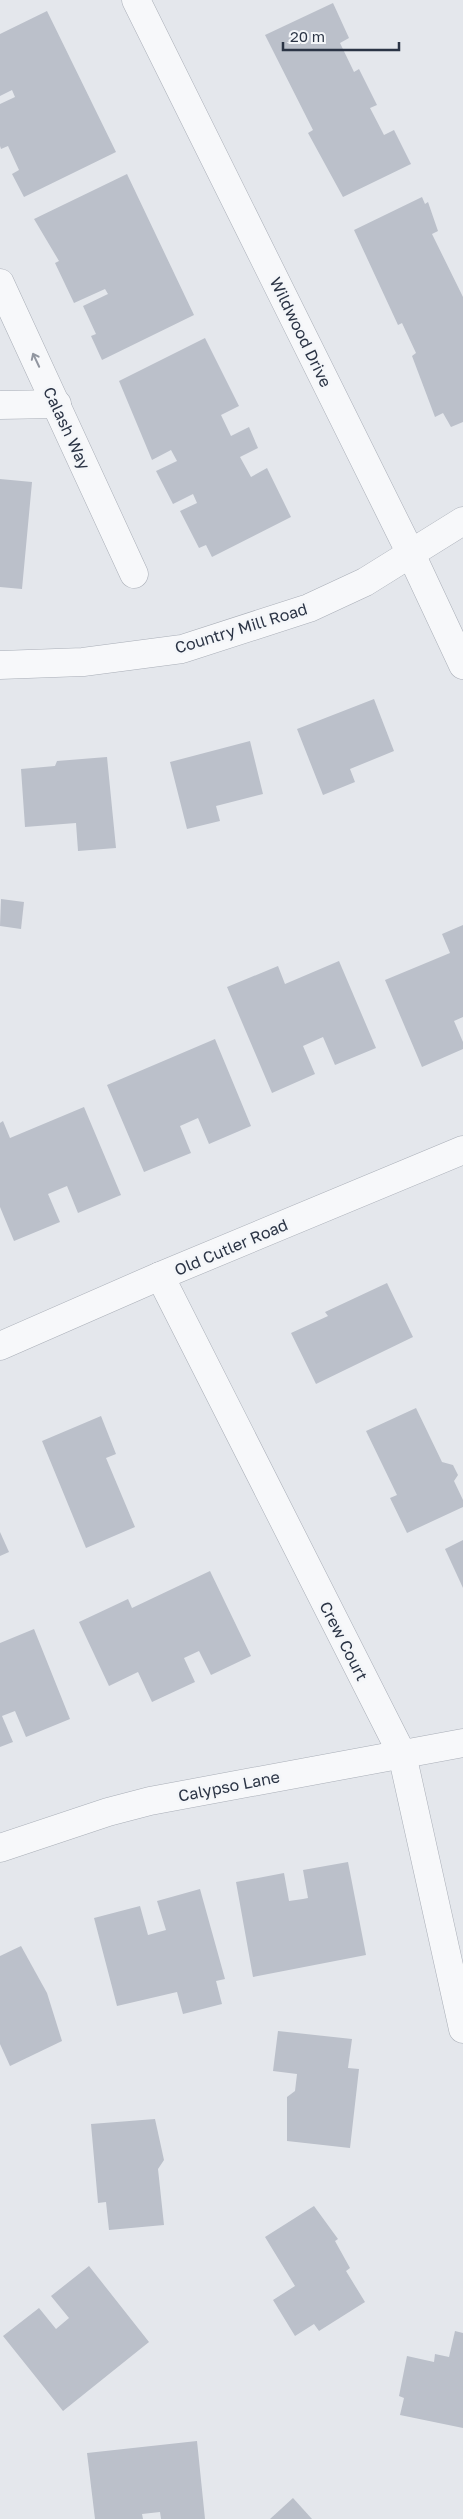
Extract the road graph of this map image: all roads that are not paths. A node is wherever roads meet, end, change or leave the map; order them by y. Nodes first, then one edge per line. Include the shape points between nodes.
1 (136, 0) edge
2 (0, 283) edge
3 (56, 404) junction
4 (0, 405) edge
5 (463, 521) edge
6 (411, 554) junction
7 (134, 574) dead end
8 (0, 665) edge
9 (463, 665) edge
10 (463, 1150) edge
11 (160, 1276) junction
12 (0, 1346) edge
13 (463, 1743) edge
14 (402, 1754) junction
15 (0, 1848) edge
16 (463, 2029) edge

1 - 6 street, Wildwood Drive
3 -> 2 street, Calash Way
3 - 4 street
3 - 7 street, Calash Way
5 - 6 street, Country Mill Road
6 - 8 street, Country Mill Road via 365,582 309,608 182,649 83,662
6 - 9 street, Wildwood Drive
10 - 11 street, Old Cutler Road
11 - 12 street, Old Cutler Road
11 - 14 street, Crew Court
13 - 14 street, Calypso Lane
14 - 15 street, Calypso Lane via 150,1801
14 - 16 street, Crew Court

